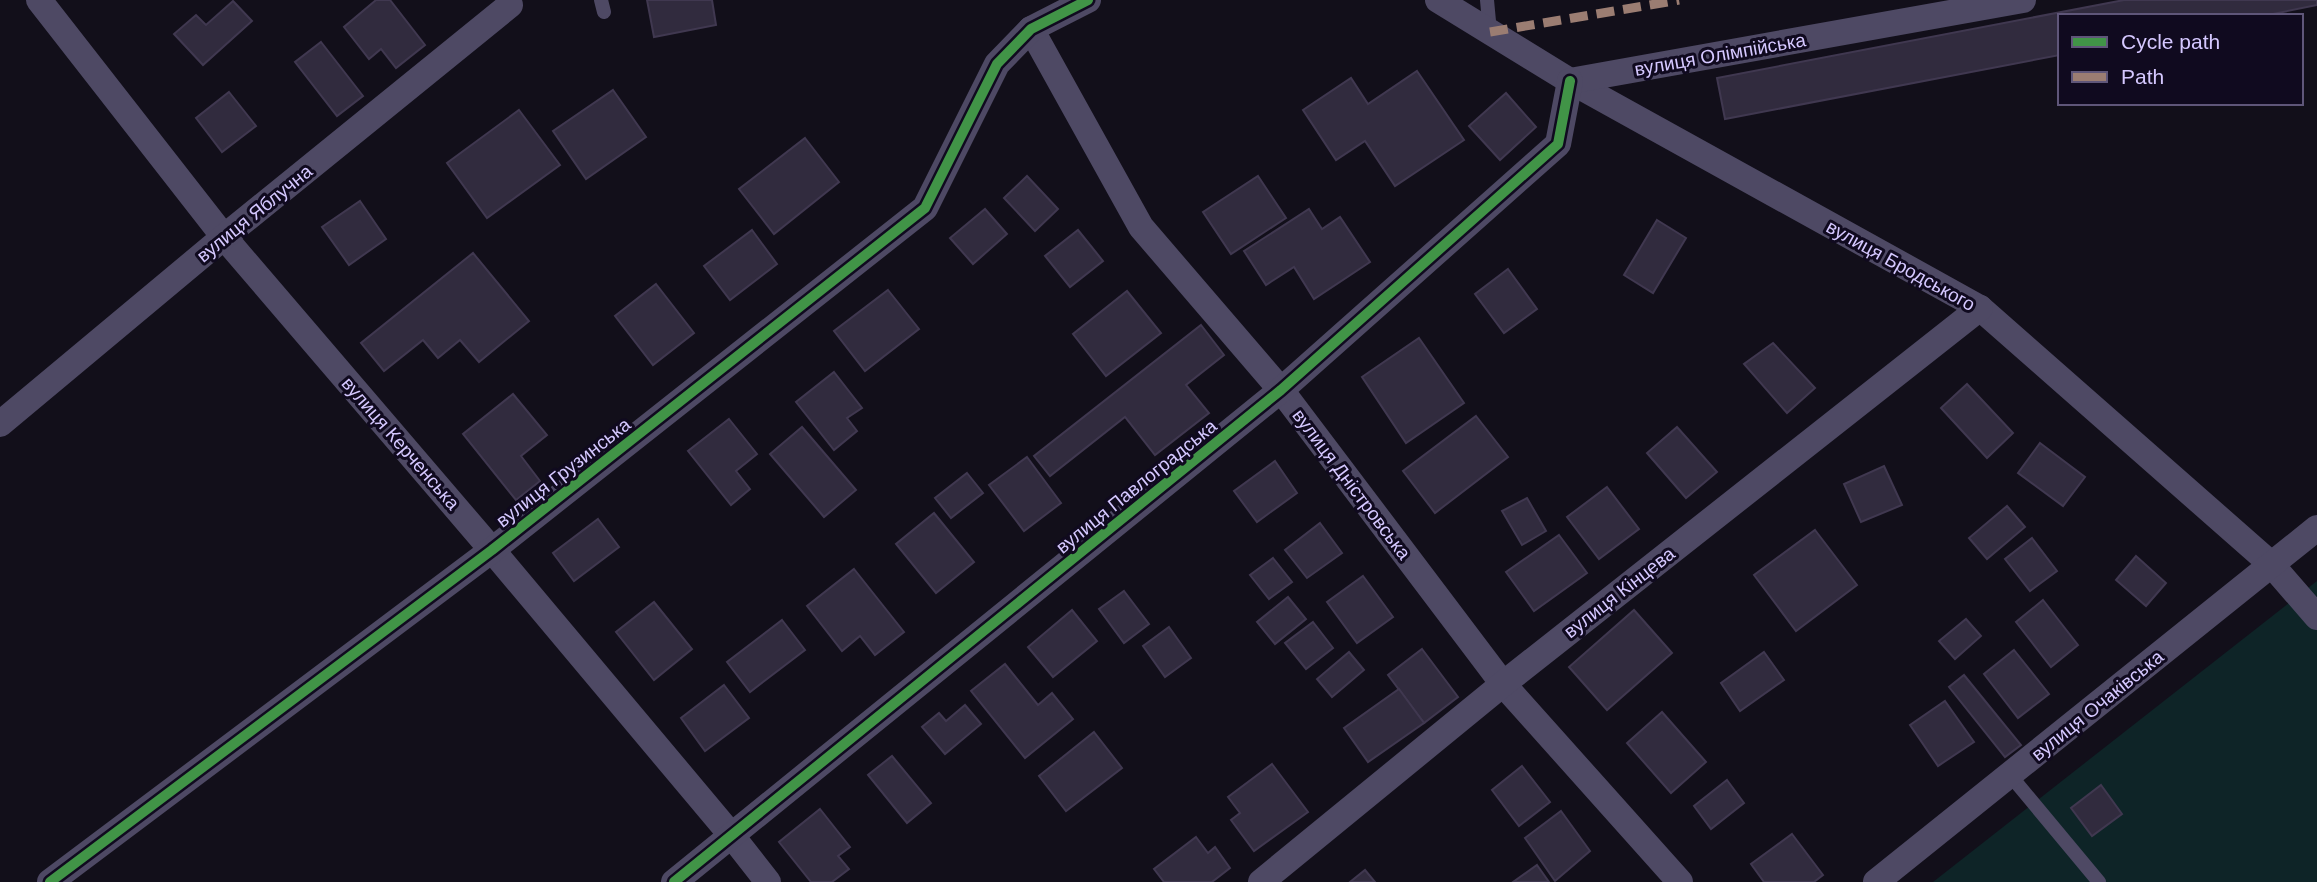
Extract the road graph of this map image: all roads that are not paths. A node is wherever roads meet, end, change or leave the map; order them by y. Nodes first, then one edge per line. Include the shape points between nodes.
1 (39, 0) edge
2 (1088, 0) edge
3 (1438, 0) edge
4 (1486, 0) edge
5 (2023, 0) edge
6 (510, 5) dead end
7 (1031, 29) junction
8 (1490, 32) junction
9 (1570, 81) junction
10 (224, 237) junction
11 (1980, 308) junction
12 (1281, 390) junction
13 (0, 424) edge
14 (2317, 528) edge
15 (492, 550) junction
16 (2271, 564) junction
17 (2317, 617) edge
18 (1503, 684) junction
19 (2010, 775) junction
20 (732, 836) junction
21 (50, 882) edge
22 (674, 882) edge
23 (768, 882) edge
24 (1261, 882) edge
25 (1680, 882) edge
26 (1877, 882) edge
27 (2099, 882) edge

1 - 10 street, вулиця Керченська
2 - 7 street
3 - 8 street
4 - 8 lane
5 - 9 street, вулиця Олімпійська
6 - 10 street, вулиця Яблучна
7 - 12 street, вулиця Дністровська via 1141,226
7 - 15 street, вулиця Грузинська via 997,64 925,208
8 - 9 street
9 - 11 street, вулиця Бродського
9 - 12 street, вулиця Павлоградська via 1558,144
10 - 13 street, вулиця Яблучна
10 - 15 street, вулиця Керченська
11 - 16 street, вулиця Бродського
11 - 18 street, вулиця Кінцева
12 - 18 street, вулиця Дністровська
12 - 20 street, вулиця Павлоградська
14 - 16 street, вулиця Очаківська
15 - 20 street, вулиця Керченська
15 - 21 street, вулиця Грузинська
16 - 17 street, вулиця Бродського
16 - 19 street, вулиця Очаківська
18 - 24 street, вулиця Кінцева
18 - 25 street, вулиця Дністровська
19 - 26 street, вулиця Очаківська
19 - 27 lane
20 - 22 street, вулиця Павлоградська
20 - 23 street, вулиця Керченська

